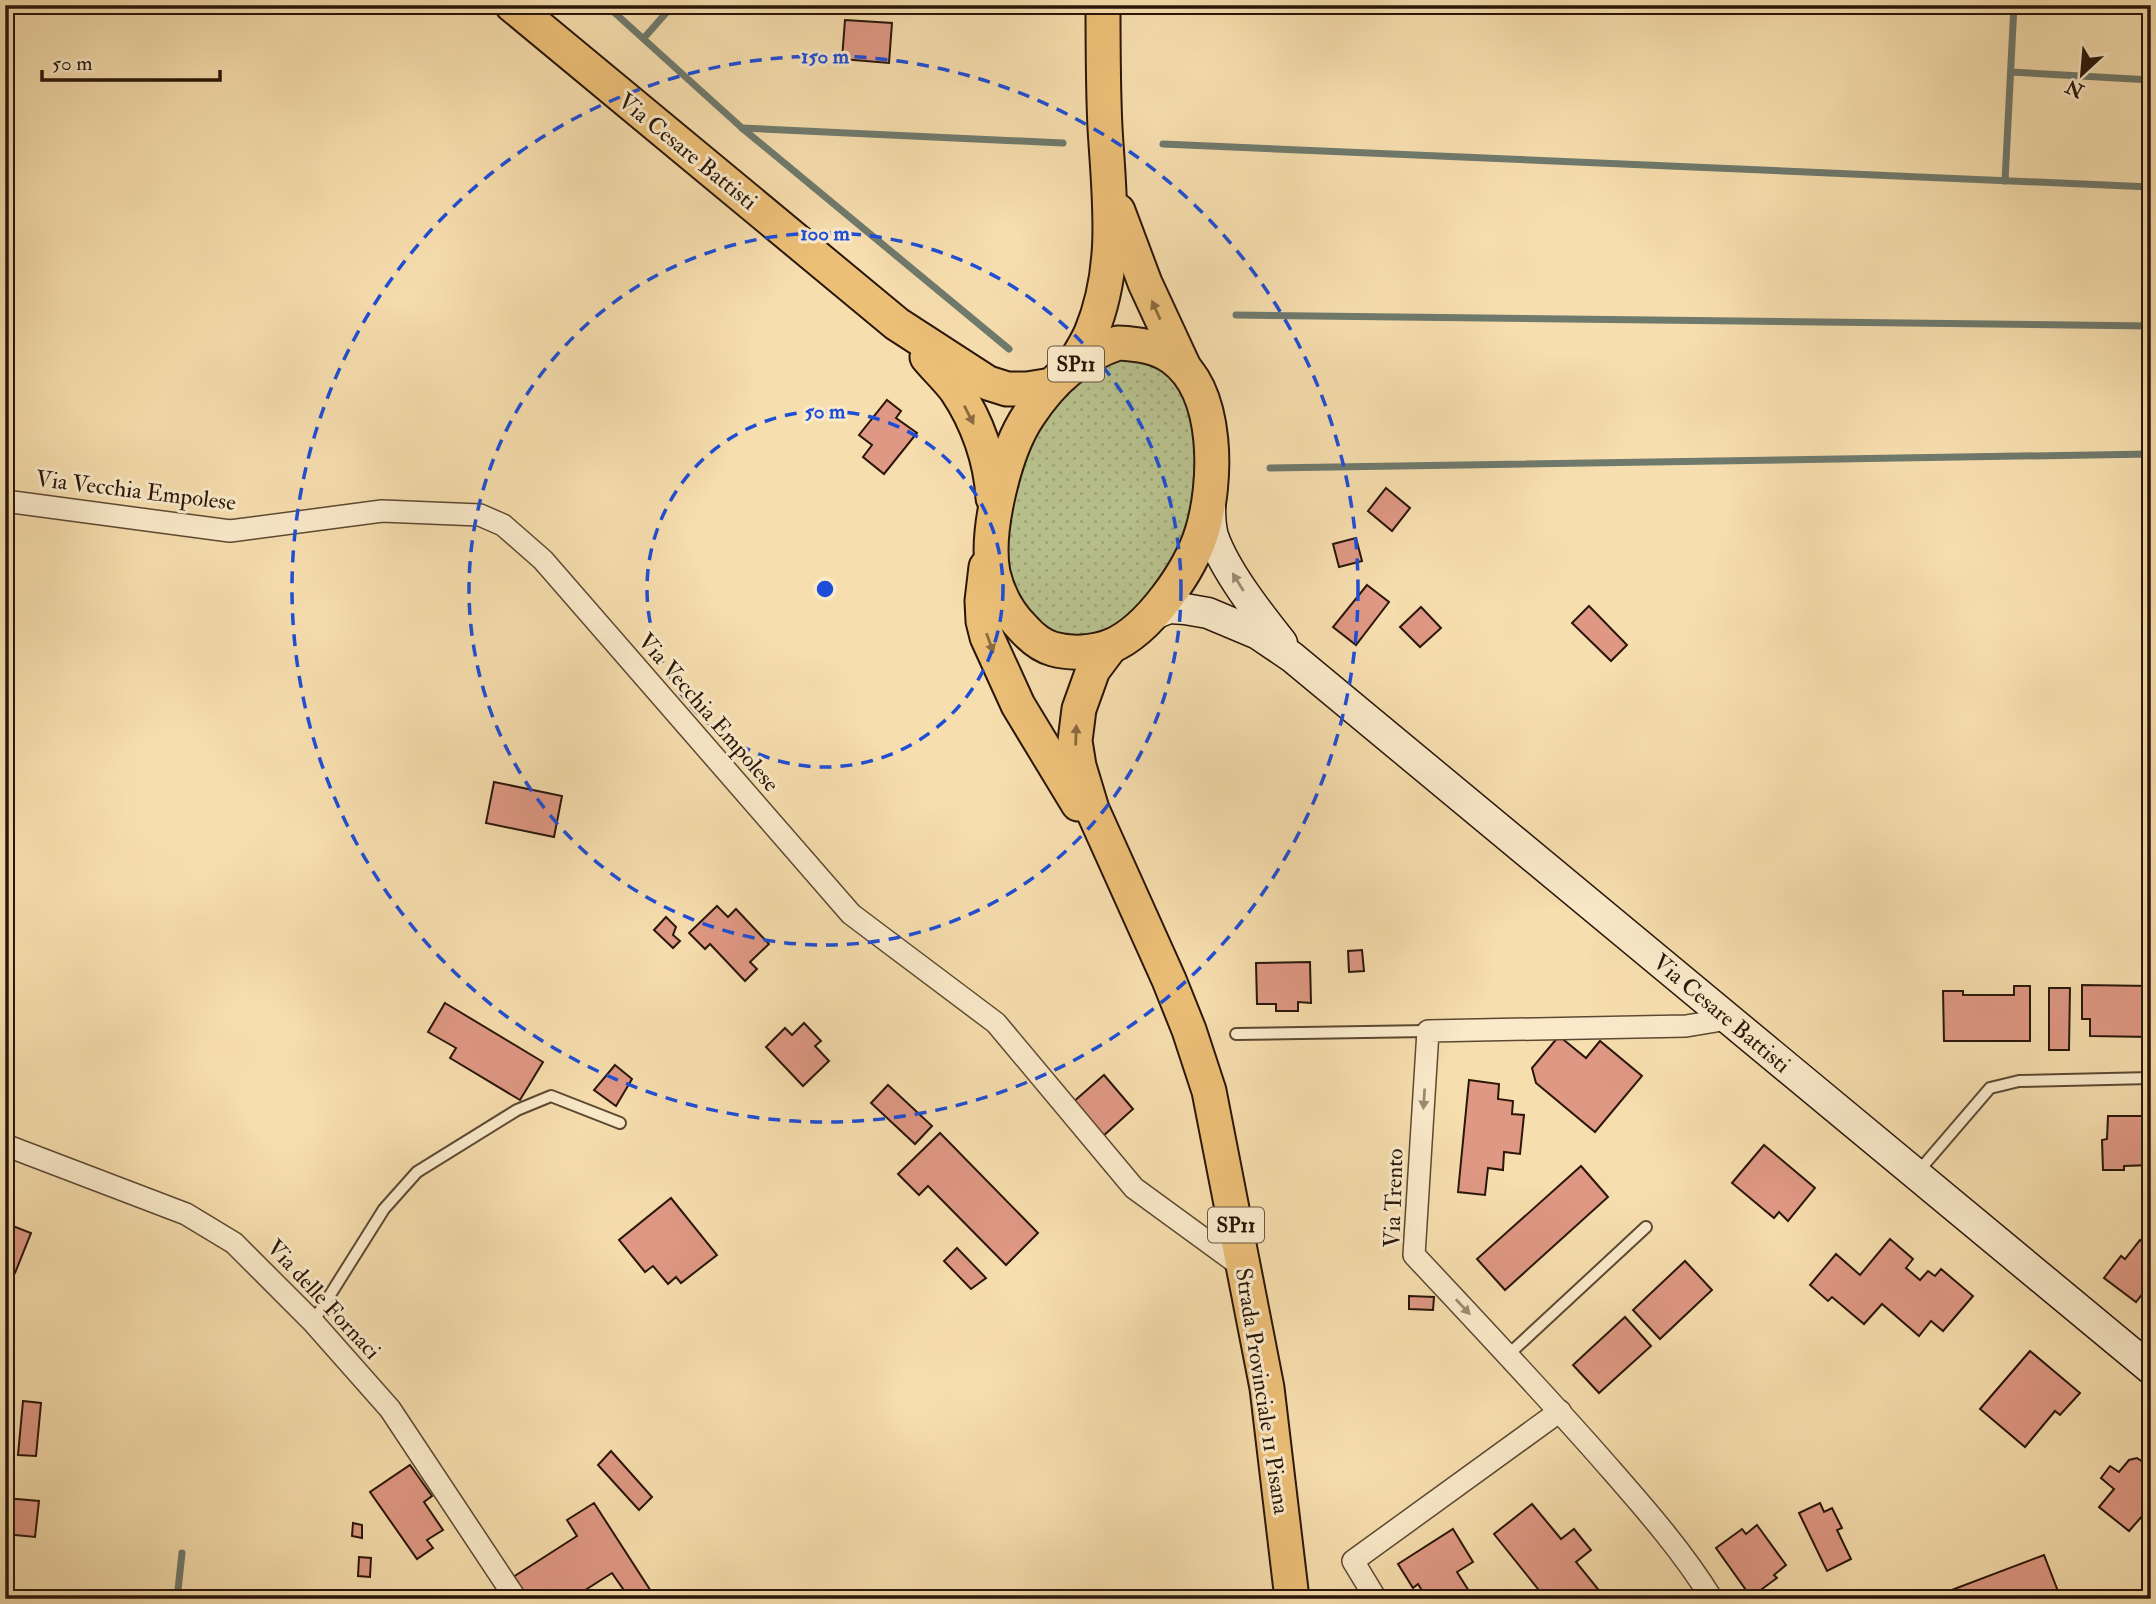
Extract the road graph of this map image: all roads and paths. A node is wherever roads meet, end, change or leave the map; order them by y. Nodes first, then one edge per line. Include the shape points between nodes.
1 (512, 5) edge
2 (1103, 5) edge
3 (1111, 189) junction
4 (897, 324) junction
5 (1186, 371) junction
6 (1062, 375) junction
7 (1210, 485) junction
8 (5, 501) edge
9 (993, 523) junction
10 (1149, 617) junction
11 (1111, 646) junction
12 (1292, 657) junction
13 (1119, 868) junction
14 (1728, 1018) junction
15 (1429, 1031) junction
16 (1236, 1034) dead end
17 (2151, 1078) edge
18 (621, 1122) dead end
19 (5, 1145) edge
20 (1916, 1173) junction
21 (1646, 1227) dead end
22 (1245, 1269) junction
23 (313, 1322) junction
24 (1508, 1355) junction
25 (2151, 1369) edge
26 (1560, 1411) junction
27 (516, 1599) edge
28 (1292, 1599) edge
29 (1376, 1599) edge
30 (1712, 1599) edge

1 - 4 main road, Via Cesare Battisti / SP11
2 - 3 main road
5 -> 3 main road via 1144,283
3 - 6 main road via 1106,283 1091,334
4 - 6 main road, Via Cesare Battisti / SP11 via 988,383 1007,389 1027,389
4 -> 9 main road, Via Cesare Battisti / SP11 via 956,390 970,415 991,471
5 - 6 main road, Via Cesare Battisti / SP11 via 1156,349 1118,343 1095,351
5 - 7 main road, Via Cesare Battisti / SP11 via 1207,411
6 - 9 main road, Via Cesare Battisti / SP11 via 1028,417 1014,447
7 - 10 main road, Via Cesare Battisti / SP11 via 1202,533 1177,581
12 -> 7 street, Via Cesare Battisti via 1219,550 1212,533
8 - 22 street, Via Vecchia Empolese via 230,531 382,511 480,515 503,525 543,561 851,914 996,1023 1134,1188
9 - 11 main road, Via Cesare Battisti / SP11 via 993,573 1003,601 1030,637 1051,649 1074,652
9 -> 13 main road, Strada Provinciale 11 Pisana / SP11 via 982,601 987,637 1018,705
10 - 11 main road, Via Cesare Battisti / SP11
10 - 12 street, Via Cesare Battisti via 1169,608 1208,613 1258,634
13 -> 11 main road, Strada Provinciale 11 Pisana / SP11 via 1092,809 1075,741 1087,685
12 - 14 street, Via Cesare Battisti
13 - 22 main road, Strada Provinciale 11 Pisana / SP11 via 1170,980 1209,1091
14 - 15 street via 1686,1026
14 - 20 street, Via Cesare Battisti
15 - 16 lane
15 -> 24 street, Via Trento via 1414,1255
17 - 20 lane via 2019,1081 1990,1088
18 - 23 lane via 551,1096 517,1110 417,1172 384,1209
19 - 23 street, Via delle Fornaci via 198,1221 234,1243
20 - 25 street, Via Cesare Battisti
21 - 24 lane
22 - 28 main road, Strada Provinciale 11 Pisana / SP11 via 1267,1388
23 - 27 street, Via delle Fornaci via 390,1409
24 - 26 street, Via Trento
26 - 29 street via 1353,1561
26 - 30 street, Via Trento via 1691,1565

